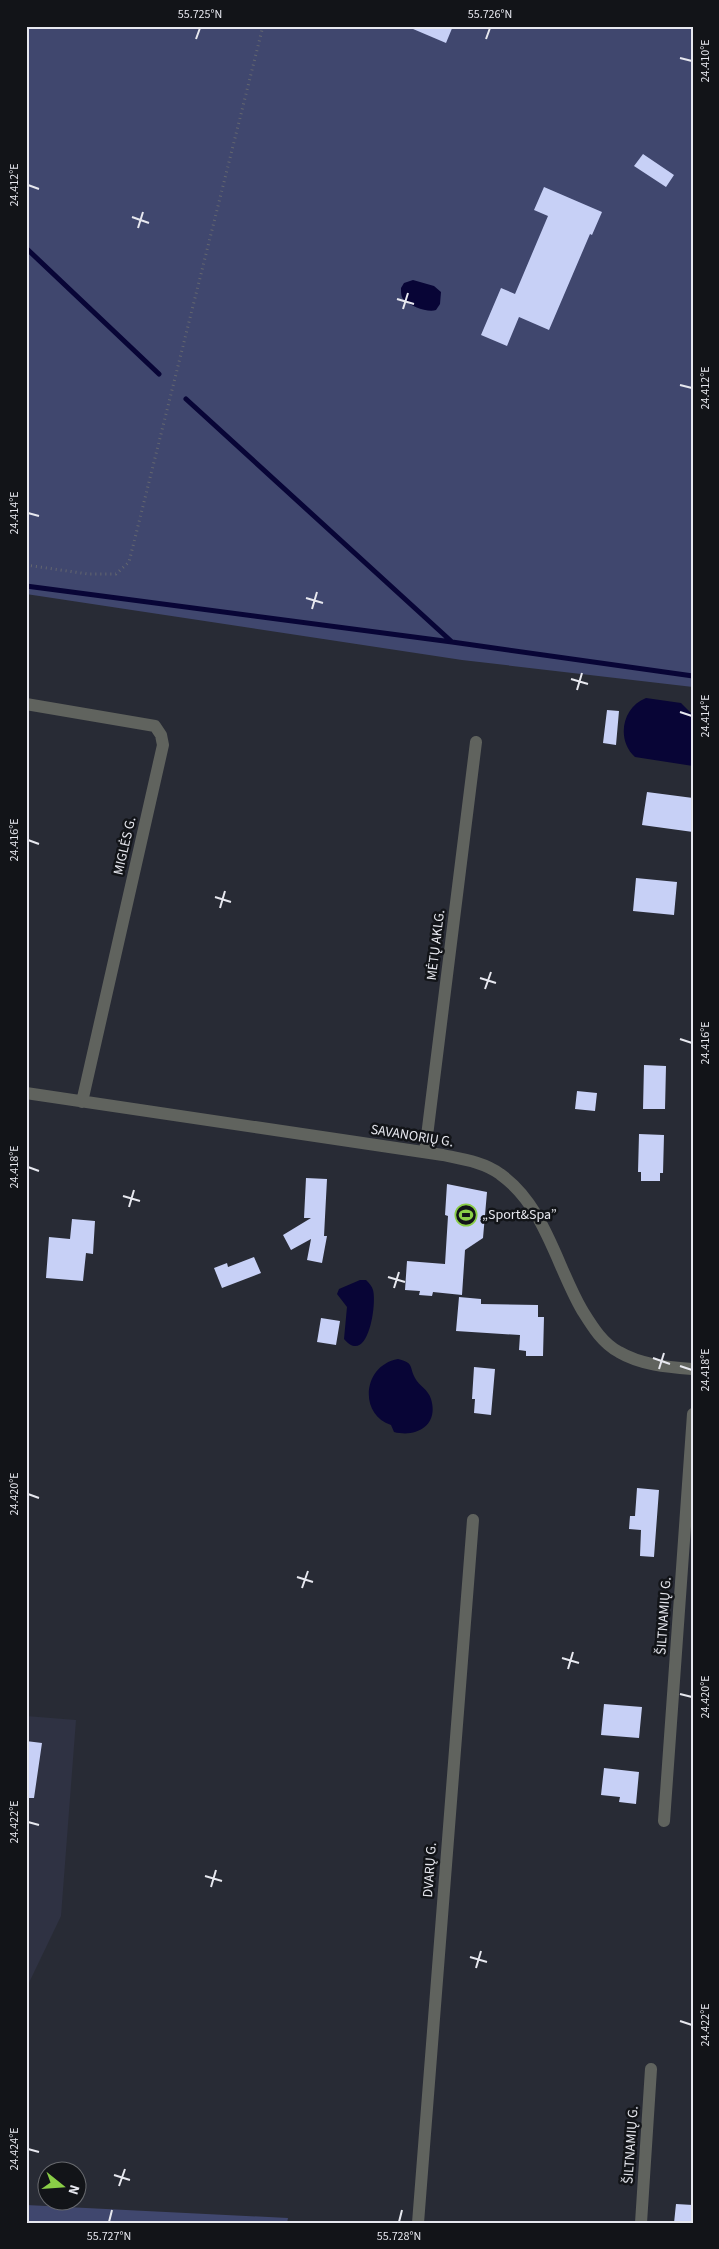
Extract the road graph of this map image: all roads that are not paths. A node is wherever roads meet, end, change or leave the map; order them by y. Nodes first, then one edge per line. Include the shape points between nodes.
1 (26, 704) edge
2 (476, 742) dead end
3 (26, 1093) edge
4 (82, 1102) junction
5 (425, 1152) junction
6 (693, 1369) edge
7 (693, 1414) edge
8 (473, 1520) dead end
9 (664, 1821) dead end
10 (651, 2070) dead end
11 (418, 2223) edge
12 (641, 2223) edge

1 - 4 street, MIGLĖS G. via 155,726 163,745
2 - 5 street, MĖTŲ AKLG.
3 - 4 street, SAVANORIŲ G.
4 - 5 street, SAVANORIŲ G.
5 - 6 street, SAVANORIŲ G. via 474,1162 499,1173 519,1190 534,1210 578,1303 602,1339 619,1352 639,1360
7 - 9 street, ŠILTNAMIŲ G.
8 - 11 street, DVARŲ G.
10 - 12 street, ŠILTNAMIŲ G.

